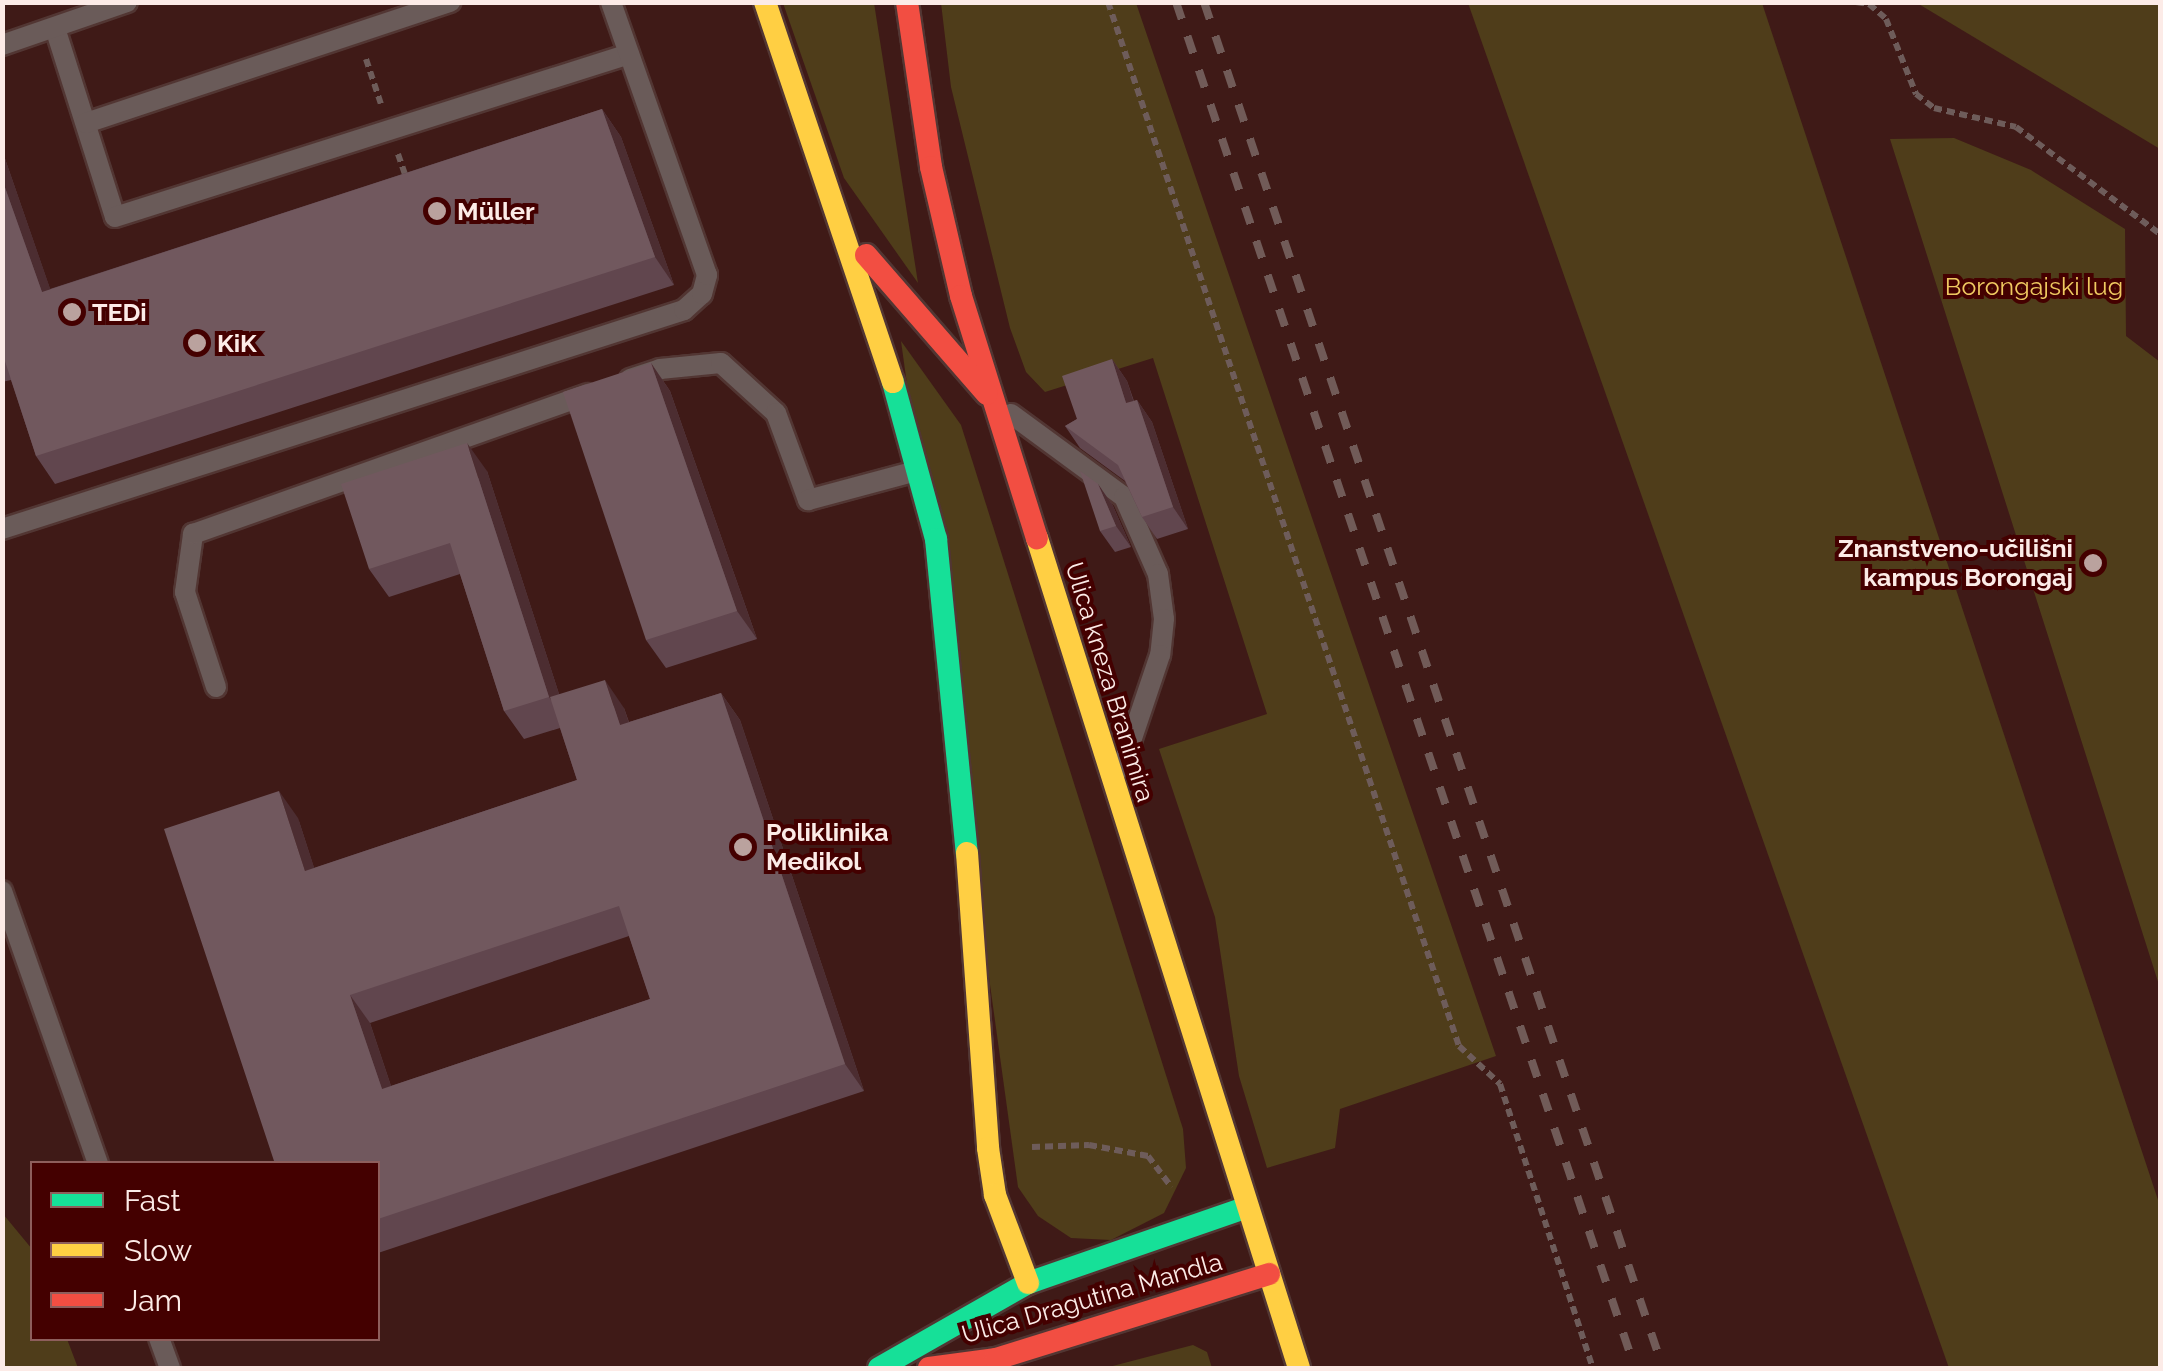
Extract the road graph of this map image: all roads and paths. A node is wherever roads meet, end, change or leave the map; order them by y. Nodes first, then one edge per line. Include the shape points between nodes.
1 (127, 2) edge
2 (450, 2) edge
3 (612, 2) edge
4 (765, 2) edge
5 (907, 2) edge
6 (1108, 2) edge
7 (1856, 2) edge
8 (54, 28) junction
9 (357, 33) junction
10 (2, 45) edge
11 (628, 54) junction
12 (86, 123) junction
13 (390, 130) junction
14 (408, 181) edge
15 (830, 194) junction
16 (2160, 234) edge
17 (992, 399) junction
18 (920, 470) junction
19 (2, 529) edge
20 (216, 687) dead end
21 (1115, 789) junction
22 (2, 890) edge
23 (1020, 1147) dead end
24 (97, 1161) edge
25 (1175, 1198) dead end
26 (1247, 1207) junction
27 (1269, 1274) junction
28 (1028, 1283) junction
29 (161, 1341) edge
30 (170, 1368) edge
31 (879, 1368) edge
32 (928, 1368) edge
33 (1298, 1368) edge
34 (1594, 1368) edge

1 - 8 lane
2 - 9 lane
3 - 11 lane
4 - 15 main road
5 - 17 main road, Ulica kneza Branimira via 931,167
6 - 34 path via 1459,1046 1500,1084
7 - 16 path via 1886,19 1916,94 1934,108 2016,127
8 - 10 lane
8 - 12 lane
9 - 12 lane
9 - 13 path
11 - 13 lane
11 - 19 lane via 707,275 702,294 684,310
12 - 13 lane via 115,217
13 - 14 path
15 - 17 main road via 916,320
15 - 18 main road
17 - 21 main road, Ulica kneza Branimira
17 - 21 lane via 1124,497 1158,574 1160,655
18 - 20 lane via 808,500 776,414 721,363 660,369 193,534 185,592
18 - 28 main road via 947,611 988,1148 996,1195
21 - 26 main road, Ulica kneza Branimira
22 - 24 lane
23 - 25 path via 1089,1145 1148,1156 1166,1172
26 - 27 main road, Ulica kneza Branimira
26 - 28 main road, Ulica Dragutina Mandla
27 - 32 main road, Ulica Dragutina Mandla via 996,1359
27 - 33 main road, Ulica kneza Branimira
28 - 31 main road, Ulica Dragutina Mandla
29 - 30 lane

